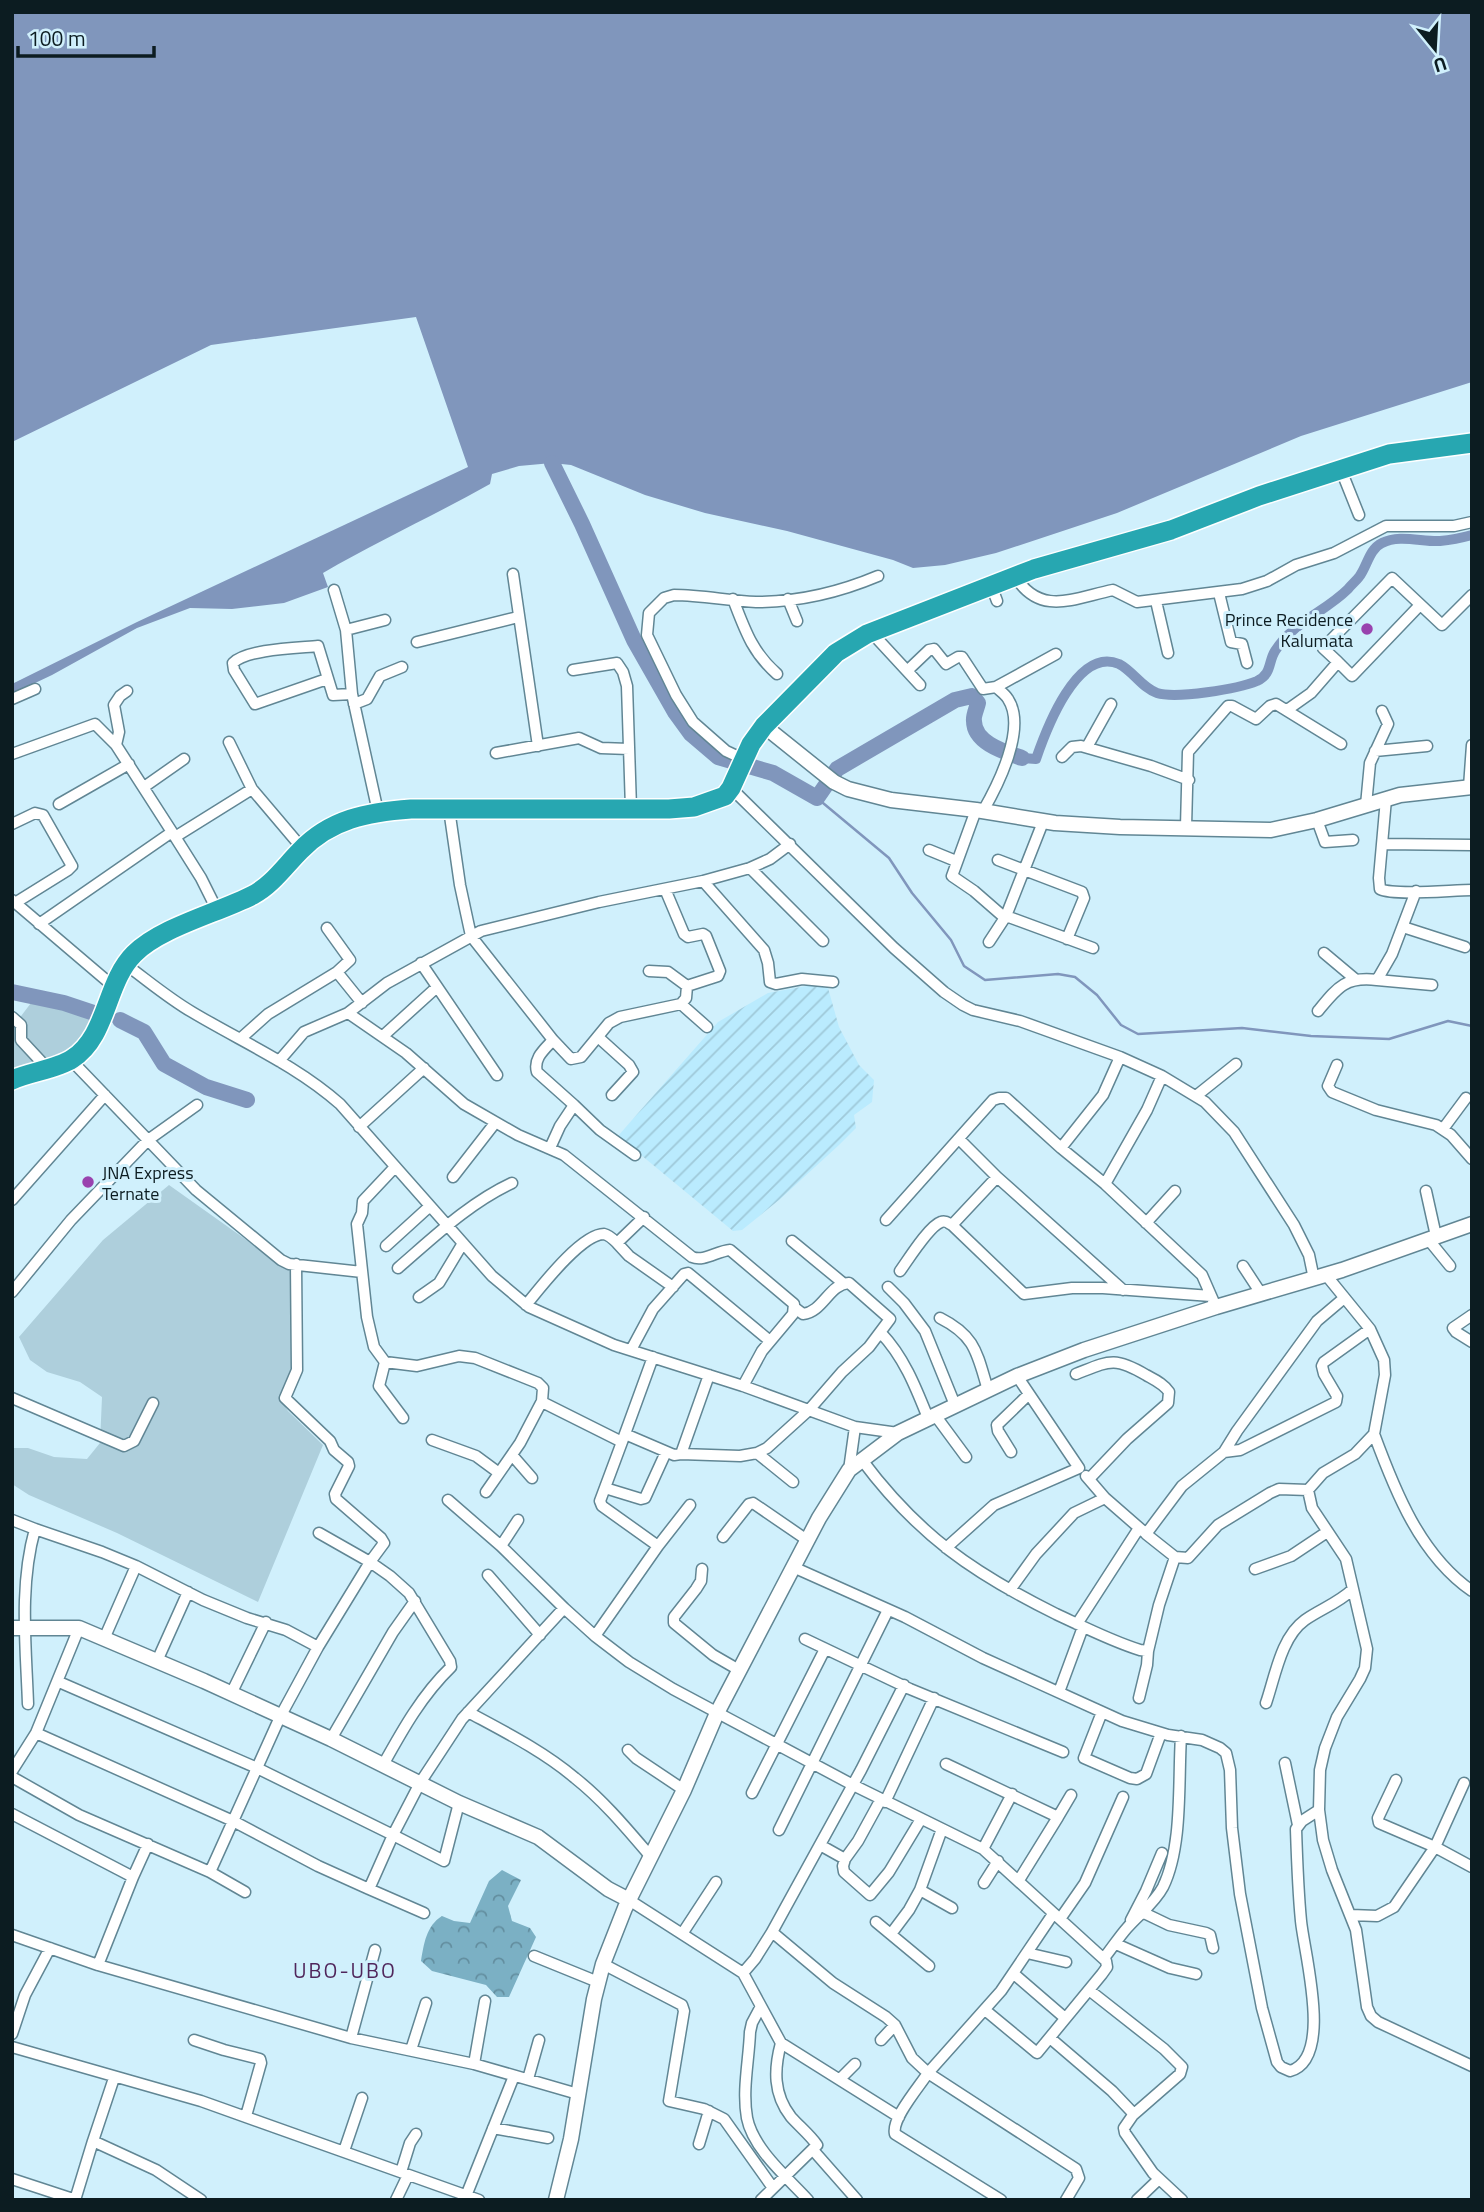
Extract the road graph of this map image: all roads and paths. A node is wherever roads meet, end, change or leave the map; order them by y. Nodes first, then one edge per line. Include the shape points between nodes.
1 (1472, 443) edge
2 (1341, 470) junction
3 (1359, 515) dead end
4 (1472, 522) edge
5 (513, 574) dead end
6 (878, 576) dead end
7 (1015, 576) junction
8 (334, 590) dead end
9 (1219, 593) junction
10 (1472, 595) edge
11 (788, 599) junction
12 (733, 600) junction
13 (1156, 601) junction
14 (1420, 605) junction
15 (518, 617) junction
16 (385, 620) dead end
17 (797, 621) dead end
18 (346, 630) junction
19 (872, 632) junction
20 (417, 642) dead end
21 (1168, 653) dead end
22 (1056, 654) dead end
23 (1338, 662) junction
24 (1247, 663) dead end
25 (401, 667) dead end
26 (573, 670) dead end
27 (907, 671) junction
28 (777, 674) dead end
29 (327, 679) junction
30 (920, 685) dead end
31 (996, 687) junction
32 (35, 689) dead end
33 (127, 691) dead end
34 (12, 699) edge
35 (353, 699) junction
36 (1111, 704) dead end
37 (1287, 710) junction
38 (1382, 711) dead end
39 (764, 726) junction
40 (229, 742) dead end
41 (1340, 744) dead end
42 (116, 745) junction
43 (1472, 745) edge
44 (537, 746) junction
45 (1427, 746) dead end
46 (1087, 747) junction
47 (629, 749) junction
48 (1375, 751) junction
49 (496, 753) dead end
50 (12, 754) edge
51 (1062, 757) dead end
52 (184, 759) dead end
53 (129, 764) junction
54 (738, 771) junction
55 (1189, 780) junction
56 (1470, 787) edge
57 (144, 788) junction
58 (252, 789) junction
59 (1386, 799) junction
60 (60, 804) dead end
61 (1366, 805) junction
62 (631, 808) junction
63 (449, 809) junction
64 (979, 810) junction
65 (378, 812) junction
66 (1317, 820) junction
67 (1043, 822) junction
68 (12, 824) edge
69 (1186, 827) junction
70 (174, 834) junction
71 (1353, 840) dead end
72 (790, 844) junction
73 (1382, 844) junction
74 (1472, 845) edge
75 (302, 848) junction
76 (929, 850) dead end
77 (998, 860) dead end
78 (956, 861) junction
79 (750, 868) junction
80 (1025, 869) junction
81 (703, 881) junction
82 (665, 889) junction
83 (1472, 890) edge
84 (1416, 891) junction
85 (14, 901) edge
86 (217, 911) junction
87 (1005, 917) junction
88 (39, 924) junction
89 (1403, 927) junction
90 (327, 928) dead end
91 (471, 936) junction
92 (1067, 939) junction
93 (823, 941) dead end
94 (989, 942) dead end
95 (1465, 947) dead end
96 (1093, 948) dead end
97 (1324, 953) dead end
98 (421, 963) junction
99 (125, 964) junction
100 (649, 971) dead end
101 (337, 972) junction
102 (1355, 979) junction
103 (1377, 980) junction
104 (833, 982) dead end
105 (1432, 985) dead end
106 (687, 986) junction
107 (437, 987) junction
108 (110, 994) junction
109 (362, 1003) junction
110 (681, 1004) junction
111 (1318, 1011) dead end
112 (348, 1013) junction
113 (12, 1017) edge
114 (706, 1027) dead end
115 (383, 1036) junction
116 (598, 1037) junction
117 (240, 1039) junction
118 (553, 1040) junction
119 (1120, 1057) junction
120 (71, 1060) junction
121 (279, 1061) junction
122 (1236, 1064) dead end
123 (1337, 1065) dead end
124 (47, 1068) junction
125 (424, 1068) junction
126 (497, 1075) dead end
127 (1162, 1076) junction
128 (12, 1080) edge
129 (105, 1095) junction
130 (612, 1095) dead end
131 (1196, 1096) junction
132 (1466, 1098) dead end
133 (197, 1105) dead end
134 (574, 1105) junction
135 (495, 1123) junction
136 (359, 1126) junction
137 (1443, 1129) junction
138 (148, 1140) junction
139 (960, 1140) junction
140 (550, 1148) junction
141 (1061, 1149) junction
142 (635, 1156) dead end
143 (1472, 1159) edge
144 (394, 1167) junction
145 (453, 1177) dead end
146 (997, 1177) junction
147 (512, 1183) dead end
148 (1105, 1184) junction
149 (1175, 1191) dead end
150 (1426, 1191) dead end
151 (12, 1200) edge
152 (430, 1206) junction
153 (643, 1217) junction
154 (886, 1220) dead end
155 (1146, 1223) junction
156 (447, 1225) junction
157 (952, 1225) junction
158 (1470, 1229) edge
159 (1432, 1237) junction
160 (792, 1241) dead end
161 (463, 1243) junction
162 (617, 1243) junction
163 (386, 1246) dead end
164 (304, 1265) junction
165 (1242, 1266) dead end
166 (1450, 1266) dead end
167 (398, 1268) dead end
168 (900, 1271) dead end
169 (362, 1272) junction
170 (1320, 1277) junction
171 (843, 1283) junction
172 (673, 1287) junction
173 (888, 1287) dead end
174 (1123, 1290) junction
175 (12, 1292) edge
176 (1262, 1294) junction
177 (419, 1297) dead end
178 (1343, 1299) junction
179 (1213, 1302) junction
180 (526, 1305) junction
181 (795, 1308) junction
182 (1471, 1316) edge
183 (940, 1318) dead end
184 (1370, 1329) junction
185 (881, 1333) junction
186 (770, 1341) junction
187 (1472, 1342) edge
188 (631, 1350) junction
189 (653, 1357) junction
190 (385, 1362) junction
191 (1076, 1374) dead end
192 (709, 1375) junction
193 (1017, 1377) junction
194 (743, 1386) junction
195 (988, 1390) junction
196 (1028, 1395) junction
197 (12, 1398) edge
198 (542, 1401) junction
199 (153, 1403) dead end
200 (956, 1405) junction
201 (809, 1410) junction
202 (932, 1416) junction
203 (403, 1418) dead end
204 (855, 1427) junction
205 (898, 1433) junction
206 (1374, 1434) junction
207 (624, 1438) junction
208 (432, 1440) dead end
209 (666, 1451) junction
210 (1011, 1452) dead end
211 (1224, 1452) junction
212 (757, 1453) junction
213 (681, 1454) junction
214 (512, 1455) junction
215 (966, 1457) dead end
216 (862, 1460) junction
217 (1079, 1468) junction
218 (849, 1471) junction
219 (499, 1474) junction
220 (532, 1478) dead end
221 (1089, 1479) junction
222 (793, 1482) dead end
223 (605, 1488) junction
224 (1308, 1490) junction
225 (486, 1492) dead end
226 (1105, 1498) junction
227 (448, 1500) dead end
228 (690, 1505) dead end
229 (12, 1520) edge
230 (518, 1520) dead end
231 (34, 1530) junction
232 (1143, 1531) junction
233 (1327, 1532) junction
234 (319, 1533) dead end
235 (723, 1537) dead end
236 (807, 1540) junction
237 (501, 1546) junction
238 (658, 1546) junction
239 (946, 1548) junction
240 (1175, 1557) junction
241 (370, 1562) junction
242 (136, 1566) junction
243 (793, 1567) junction
244 (702, 1569) dead end
245 (1255, 1569) dead end
246 (488, 1576) dead end
247 (1010, 1590) junction
248 (1352, 1590) junction
249 (1472, 1591) edge
250 (188, 1592) junction
251 (415, 1601) junction
252 (564, 1608) junction
253 (888, 1610) junction
254 (267, 1622) junction
255 (1080, 1625) junction
256 (19, 1628) edge
257 (79, 1629) junction
258 (540, 1635) junction
259 (595, 1636) junction
260 (104, 1639) junction
261 (805, 1639) dead end
262 (318, 1647) junction
263 (825, 1649) junction
264 (1148, 1651) junction
265 (157, 1661) junction
266 (860, 1665) junction
267 (739, 1670) junction
268 (59, 1682) junction
269 (904, 1685) junction
270 (1059, 1692) junction
271 (231, 1694) junction
272 (934, 1698) junction
273 (1139, 1698) dead end
274 (1266, 1703) dead end
275 (28, 1704) dead end
276 (468, 1712) junction
277 (1102, 1712) junction
278 (717, 1713) junction
279 (280, 1717) junction
280 (36, 1733) junction
281 (1161, 1733) junction
282 (1181, 1736) junction
283 (331, 1739) junction
284 (777, 1743) junction
285 (628, 1750) dead end
286 (1063, 1752) dead end
287 (812, 1761) junction
288 (1285, 1763) dead end
289 (946, 1764) dead end
290 (383, 1765) junction
291 (257, 1768) junction
292 (12, 1771) edge
293 (12, 1777) edge
294 (1396, 1780) dead end
295 (420, 1783) junction
296 (1464, 1783) dead end
297 (853, 1785) junction
298 (686, 1786) junction
299 (752, 1793) dead end
300 (1012, 1794) junction
301 (1071, 1795) dead end
302 (1123, 1797) dead end
303 (883, 1800) junction
304 (459, 1804) junction
305 (1319, 1810) junction
306 (12, 1814) edge
307 (1058, 1817) junction
308 (921, 1819) junction
309 (233, 1821) junction
310 (1298, 1825) junction
311 (779, 1829) dead end
312 (942, 1829) junction
313 (393, 1835) junction
314 (148, 1844) junction
315 (820, 1845) junction
316 (1435, 1847) junction
317 (983, 1849) junction
318 (1162, 1853) dead end
319 (651, 1857) junction
320 (845, 1859) junction
321 (998, 1861) junction
322 (1472, 1867) edge
323 (210, 1872) junction
324 (133, 1877) junction
325 (1019, 1880) junction
326 (716, 1882) dead end
327 (984, 1883) dead end
328 (369, 1889) junction
329 (920, 1890) junction
330 (245, 1892) dead end
331 (629, 1900) junction
332 (952, 1908) dead end
333 (425, 1913) dead end
334 (1144, 1913) junction
335 (1351, 1915) junction
336 (1056, 1917) junction
337 (876, 1922) dead end
338 (1126, 1928) junction
339 (772, 1932) junction
340 (682, 1934) junction
341 (891, 1934) junction
342 (12, 1936) edge
343 (1116, 1944) junction
344 (50, 1948) junction
345 (1213, 1948) dead end
346 (375, 1950) dead end
347 (1027, 1953) junction
348 (534, 1956) dead end
349 (1104, 1958) junction
350 (1066, 1962) dead end
351 (603, 1964) junction
352 (97, 1965) junction
353 (929, 1966) dead end
354 (743, 1973) junction
355 (1014, 1974) junction
356 (1196, 1974) dead end
357 (598, 1982) junction
358 (1089, 1990) junction
359 (485, 2001) dead end
360 (426, 2004) dead end
361 (760, 2008) junction
362 (985, 2010) junction
363 (1065, 2018) junction
364 (895, 2025) junction
365 (12, 2034) edge
366 (351, 2038) junction
367 (1050, 2038) junction
368 (194, 2040) dead end
369 (539, 2040) dead end
370 (881, 2040) dead end
371 (781, 2043) junction
372 (12, 2047) edge
373 (411, 2050) junction
374 (474, 2064) junction
375 (855, 2064) dead end
376 (1471, 2064) edge
377 (928, 2073) junction
378 (514, 2076) junction
379 (114, 2078) junction
380 (840, 2078) junction
381 (528, 2079) junction
382 (578, 2094) junction
383 (362, 2098) dead end
384 (709, 2111) junction
385 (1133, 2115) junction
386 (246, 2116) junction
387 (899, 2117) junction
388 (493, 2128) junction
389 (416, 2134) dead end
390 (548, 2138) dead end
391 (93, 2141) junction
392 (699, 2144) dead end
393 (813, 2150) junction
394 (344, 2151) junction
395 (404, 2174) junction
396 (12, 2179) edge
397 (1159, 2179) junction
398 (780, 2182) junction
399 (467, 2196) junction
400 (76, 2200) edge
401 (201, 2200) edge
402 (396, 2200) edge
403 (479, 2200) edge
404 (556, 2200) edge
405 (761, 2200) edge
406 (808, 2200) edge
407 (857, 2200) edge
408 (1001, 2200) edge
409 (1066, 2200) edge
410 (1137, 2200) edge
411 (1182, 2200) edge

1 - 2 highway via 1389,454
2 - 3 street
2 - 7 highway via 1171,530
4 - 9 street via 1386,526 1254,586
5 - 15 street
6 - 11 street via 841,590
7 - 13 street via 1025,591 1046,601 1068,601 1112,590 1137,601
7 - 19 highway via 994,593
8 - 18 street
9 - 13 street
9 - 24 street via 1230,639 1242,644
10 - 14 street via 1442,625
11 - 12 street
11 - 17 street
12 - 28 street via 755,651
12 - 54 street via 690,595 664,598 649,613 647,635 693,722 726,751
13 - 21 street
14 - 23 street via 1352,676
14 - 23 street via 1392,578 1323,648
15 - 20 street
15 - 44 street
16 - 18 street
18 - 35 street
19 - 27 street
19 - 39 highway via 836,653
22 - 31 street
23 - 37 street via 1311,693
25 - 35 street via 380,676 367,699
26 - 47 street via 620,666 626,686
27 - 30 street
27 - 31 street via 932,649 946,664 962,657 983,689
29 - 29 street via 318,646 249,654 233,663 255,704
29 - 35 street via 332,695
31 - 64 street via 1012,708 1010,752
32 - 34 street
33 - 42 street via 114,705 119,732
35 - 65 street
36 - 46 street
37 - 41 street
37 - 55 street via 1272,704 1256,719 1232,706 1224,709 1188,751
38 - 48 street via 1388,724
39 - 54 highway
39 - 64 street via 829,778 860,793
40 - 58 street
42 - 50 street via 95,724
42 - 53 street
43 - 56 street
44 - 47 street via 579,738 601,748
44 - 49 street
45 - 48 street
46 - 51 street via 1072,747
46 - 55 street
47 - 62 street
48 - 61 street
52 - 57 street
53 - 57 street
53 - 60 street
54 - 62 highway via 725,796 694,807
54 - 72 street
55 - 69 street
56 - 59 street
57 - 70 street
58 - 70 street
58 - 75 street
59 - 61 street
59 - 73 street
61 - 66 street
62 - 63 highway
63 - 65 highway
63 - 91 street
64 - 67 street
64 - 78 street
65 - 75 highway via 325,829
66 - 69 street via 1271,830
66 - 71 street via 1325,842
67 - 69 street
67 - 80 street
68 - 85 street via 35,813 43,815 72,866
70 - 86 street
70 - 88 street
72 - 79 street
72 - 119 street via 894,948 963,1005
73 - 74 street
73 - 84 street via 1380,888
75 - 86 highway via 254,894
76 - 78 street
77 - 80 street
78 - 87 street via 954,879
79 - 81 street
79 - 93 street
80 - 87 street
80 - 92 street via 1084,895
81 - 82 street
81 - 104 street via 764,950 770,982
82 - 91 street
82 - 106 street via 681,930 688,937 706,936 720,971 718,976
83 - 84 street
84 - 89 street
85 - 88 street
86 - 99 highway via 156,938
87 - 92 street
87 - 94 street
88 - 108 street
89 - 95 street
89 - 103 street
90 - 101 street via 350,957
91 - 98 street
91 - 118 street
92 - 96 street
97 - 102 street
98 - 107 street
98 - 109 street
99 - 108 highway
99 - 117 street via 189,1010
100 - 106 street via 668,972
101 - 109 street
101 - 117 street via 268,1014
102 - 103 street
102 - 111 street via 1334,992
103 - 105 street
106 - 110 street
107 - 115 street
107 - 126 street
108 - 120 highway via 90,1041
109 - 112 street
110 - 114 street
110 - 116 street via 620,1017
112 - 115 street
112 - 121 street via 304,1032
113 - 124 street via 21,1025 21,1040
115 - 125 street
116 - 118 street via 578,1059 571,1059
116 - 130 street via 633,1072
117 - 121 street
118 - 134 street via 536,1060 537,1072
119 - 127 street
119 - 141 street via 1103,1095
120 - 124 highway
120 - 129 street
121 - 136 street via 320,1086
122 - 131 street
123 - 137 street via 1328,1086 1332,1092
124 - 128 highway
125 - 135 street via 464,1104
125 - 136 street
127 - 131 street
127 - 148 street
129 - 138 street
129 - 151 street
131 - 170 street via 1234,1132 1253,1159
132 - 137 street
133 - 138 street
134 - 140 street
134 - 142 street
135 - 140 street
135 - 145 street
136 - 144 street
137 - 143 street
138 - 164 street via 196,1190 273,1255 289,1264
138 - 175 street via 71,1220
139 - 141 street via 993,1100 1006,1098
139 - 146 street
139 - 154 street
140 - 153 street
141 - 148 street
144 - 152 street
144 - 169 street via 363,1201 358,1224
146 - 157 street
146 - 174 street
147 - 156 street
148 - 155 street
149 - 155 street
150 - 159 street
152 - 156 street
152 - 163 street
153 - 162 street
153 - 181 street via 697,1259 724,1250 736,1253
155 - 179 street via 1202,1275
156 - 161 street
156 - 167 street
157 - 168 street via 939,1223
157 - 174 street via 1024,1294 1072,1288
158 - 159 street
159 - 166 street
159 - 170 street
160 - 171 street
161 - 177 street via 435,1288
161 - 180 street
162 - 172 street
162 - 180 street via 605,1234 585,1243 559,1265
164 - 169 street
164 - 241 street via 297,1370 285,1398 349,1464 335,1497 383,1541
165 - 176 street
169 - 190 street via 374,1347
170 - 176 street
170 - 178 street
171 - 181 street via 813,1311 803,1314
171 - 185 street via 851,1283 889,1316
172 - 186 street via 684,1274 691,1274
172 - 188 street via 653,1309
173 - 200 street via 925,1331
174 - 179 street
176 - 179 street
178 - 184 street
178 - 211 street via 1317,1321
179 - 193 street
180 - 188 street
181 - 186 street
182 - 187 street via 1453,1328
183 - 195 street via 958,1327 972,1342
184 - 206 street via 1384,1360 1385,1375
184 - 211 street via 1324,1362 1323,1371 1336,1402 1240,1450
185 - 201 street
185 - 202 street via 905,1365
186 - 194 street
188 - 189 street
189 - 192 street
189 - 207 street
190 - 198 street via 417,1366 459,1356 475,1358 542,1385
190 - 203 street via 379,1386
191 - 221 street via 1123,1362 1169,1392 1168,1404 1126,1439
192 - 194 street
192 - 213 street
193 - 195 street
193 - 196 street
194 - 201 street
195 - 200 street
196 - 210 street via 997,1425
196 - 217 street
197 - 199 street via 124,1446 134,1441
198 - 207 street via 611,1438
198 - 214 street
200 - 202 street
201 - 204 street
201 - 212 street
202 - 205 street
202 - 215 street
204 - 205 street
204 - 218 street
205 - 216 street
206 - 224 street
206 - 249 street via 1410,1519 1448,1570
207 - 209 street
207 - 223 street
208 - 219 street via 475,1456
209 - 213 street
209 - 223 street via 645,1498
211 - 232 street via 1182,1486
212 - 213 street
212 - 222 street
214 - 219 street
214 - 220 street
216 - 218 street
216 - 239 street via 889,1496
217 - 221 street
217 - 239 street via 994,1505
218 - 236 street
219 - 225 street
221 - 226 street
223 - 238 street via 602,1506
224 - 233 street via 1312,1508
224 - 240 street via 1279,1489 1263,1496 1218,1525 1188,1558
226 - 232 street
226 - 247 street via 1074,1513
227 - 237 street
228 - 238 street
229 - 231 street
230 - 237 street
231 - 242 street
231 - 256 street
232 - 240 street
232 - 255 street
233 - 245 street via 1291,1556
233 - 248 street via 1346,1559
234 - 241 street
235 - 236 street via 753,1503
236 - 243 street
237 - 252 street
238 - 259 street
239 - 247 street
240 - 264 street
241 - 251 street
241 - 262 street
242 - 250 street
242 - 260 street
243 - 253 street
243 - 267 street
244 - 267 street via 701,1581 674,1623
246 - 258 street
247 - 255 street
248 - 274 street via 1292,1632
248 - 305 street via 1367,1657 1325,1748
250 - 254 street
250 - 265 street
251 - 283 street
251 - 290 street via 451,1667 409,1717
252 - 258 street
252 - 259 street
253 - 266 street
253 - 270 street
254 - 262 street
254 - 271 street
255 - 264 street
255 - 270 street
256 - 257 street
256 - 275 street
257 - 260 street
257 - 268 street
258 - 276 street
259 - 278 street via 629,1662
260 - 265 street
261 - 263 street
262 - 279 street
263 - 266 street
263 - 284 street
264 - 273 street
265 - 271 street
266 - 269 street
266 - 287 street
267 - 278 street
268 - 280 street
268 - 291 street
269 - 272 street
269 - 297 street
270 - 277 street
271 - 279 street
272 - 286 street
272 - 303 street
276 - 295 street
276 - 319 street via 575,1778
277 - 281 street
277 - 281 street via 1084,1758 1130,1778 1146,1774
278 - 284 street
278 - 298 street
279 - 283 street
279 - 291 street
280 - 292 street
280 - 309 street
281 - 282 street
282 - 310 street via 1211,1743 1226,1753 1229,1761 1232,1828 1251,1950 1277,2062 1290,2071 1301,2065 1310,2050 1314,2018 1301,1924
282 - 334 street via 1176,1839 1163,1887
283 - 290 street
284 - 287 street
284 - 299 street
285 - 298 street
287 - 297 street
287 - 311 street
288 - 310 street
289 - 300 street
290 - 295 street
291 - 309 street
291 - 313 street
293 - 314 street via 79,1815
294 - 316 street via 1379,1823
295 - 304 street
295 - 313 street
296 - 316 street
297 - 303 street
297 - 315 street
298 - 319 street
300 - 307 street
300 - 317 street
301 - 307 street
302 - 336 street via 1085,1883
303 - 308 street
303 - 320 street
304 - 313 street via 444,1861
304 - 331 street via 538,1838
305 - 310 street
305 - 335 street via 1332,1870
306 - 324 street
307 - 325 street
308 - 312 street
308 - 320 street via 870,1895 844,1872
309 - 323 street
309 - 328 street
312 - 317 street
312 - 329 street
313 - 328 street
314 - 323 street
314 - 324 street
315 - 320 street
315 - 339 street
316 - 322 street
316 - 335 street via 1394,1907 1377,1916
317 - 321 street
318 - 338 street
319 - 331 street
321 - 325 street
321 - 327 street
323 - 330 street
324 - 352 street
325 - 336 street
326 - 340 street
328 - 333 street
329 - 332 street
329 - 341 street
331 - 340 street
331 - 351 street
334 - 338 street
334 - 345 street via 1210,1935
335 - 376 street via 1371,2016
336 - 347 street
336 - 349 street
337 - 341 street
338 - 343 street
339 - 354 street
339 - 364 street via 833,1983
340 - 354 street
341 - 353 street
342 - 344 street
343 - 349 street
343 - 356 street via 1170,1968
344 - 352 street
344 - 365 street via 24,1996
346 - 366 street
347 - 350 street
347 - 355 street
348 - 357 street
349 - 358 street via 1107,1967
351 - 357 street
351 - 384 street via 682,2005 669,2099 673,2104
352 - 366 street
354 - 361 street
355 - 362 street
355 - 363 street
357 - 382 street
358 - 363 street
358 - 385 street via 1182,2067 1180,2074
359 - 374 street
360 - 373 street
361 - 371 street
361 - 398 street via 750,2032 745,2091 748,2121
362 - 367 street via 1034,2053
362 - 377 street
363 - 367 street
364 - 370 street
364 - 377 street via 912,2058
366 - 373 street
367 - 385 street
368 - 386 street via 260,2059
369 - 381 street
371 - 380 street
371 - 393 street via 775,2063 778,2092 789,2114 816,2143
372 - 379 street
373 - 374 street
374 - 378 street
375 - 380 street
377 - 387 street
377 - 409 street via 1076,2169 1079,2178
378 - 381 street
378 - 388 street
379 - 386 street
379 - 391 street
380 - 387 street
381 - 382 street
382 - 404 street
383 - 394 street
384 - 392 street
384 - 398 street via 726,2121
385 - 397 street via 1125,2133
386 - 394 street
387 - 408 street via 894,2129 897,2136
388 - 390 street
388 - 399 street
389 - 395 street
391 - 400 street
391 - 401 street via 156,2170
393 - 398 street
393 - 407 street
394 - 395 street
395 - 399 street
395 - 402 street
396 - 400 street
397 - 410 street
397 - 411 street
398 - 405 street
398 - 406 street
399 - 403 street

